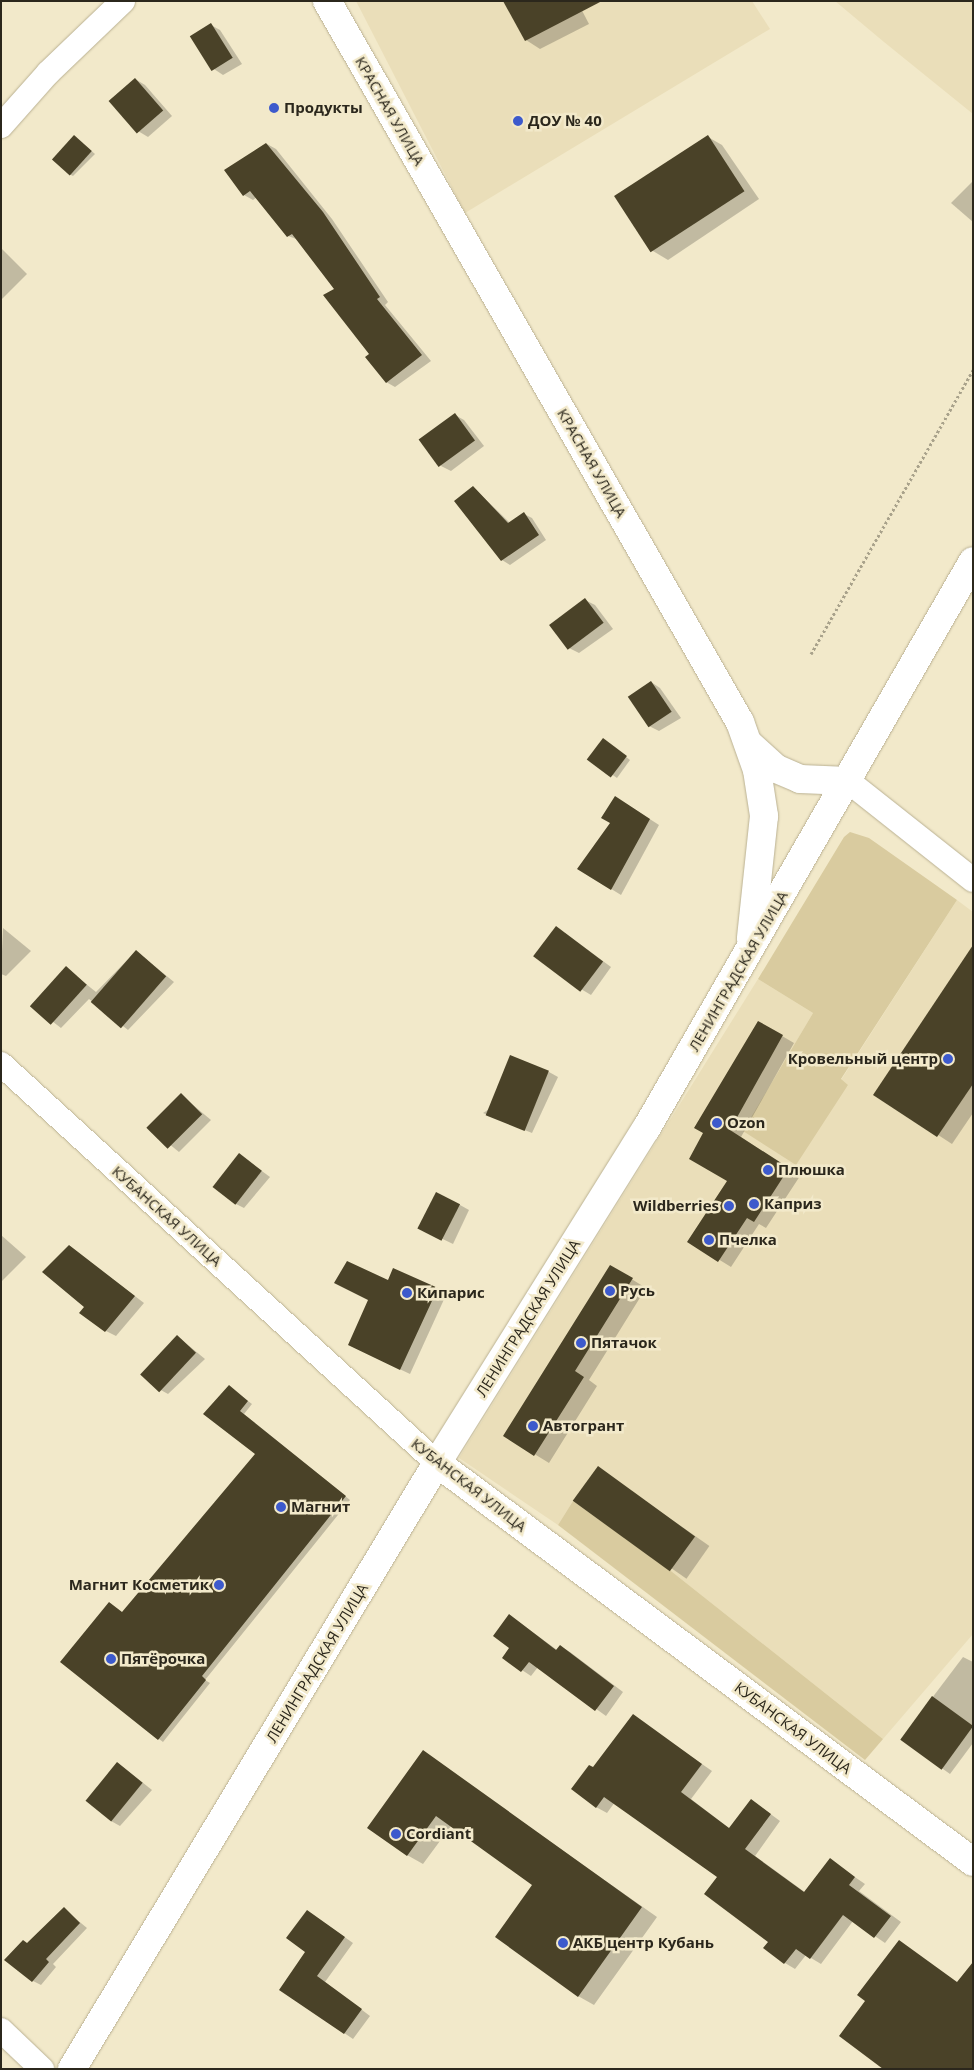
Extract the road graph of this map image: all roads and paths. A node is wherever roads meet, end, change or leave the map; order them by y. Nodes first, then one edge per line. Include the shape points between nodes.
1 (123, 1) edge
2 (327, 1) edge
3 (1, 126) edge
4 (973, 370) edge
5 (973, 561) edge
6 (811, 654) dead end
7 (750, 744) junction
8 (848, 781) junction
9 (973, 880) edge
10 (750, 951) junction
11 (1, 1064) edge
12 (437, 1463) junction
13 (973, 1862) edge
14 (1, 2030) edge
15 (42, 2069) edge
16 (72, 2069) edge

1 - 3 street via 48,73
2 - 7 street, КРАСНАЯ УЛИЦА
4 - 6 path
5 - 8 street, ЛЕНИНГРАДСКАЯ УЛИЦА
7 - 8 street via 777,769 800,778
7 - 10 street, КРАСНАЯ УЛИЦА via 764,816
8 - 9 street
8 - 10 street, ЛЕНИНГРАДСКАЯ УЛИЦА
10 - 12 street, ЛЕНИНГРАДСКАЯ УЛИЦА via 646,1129
11 - 12 street, КУБАНСКАЯ УЛИЦА
12 - 13 street, КУБАНСКАЯ УЛИЦА
12 - 16 street, ЛЕНИНГРАДСКАЯ УЛИЦА
14 - 15 street

